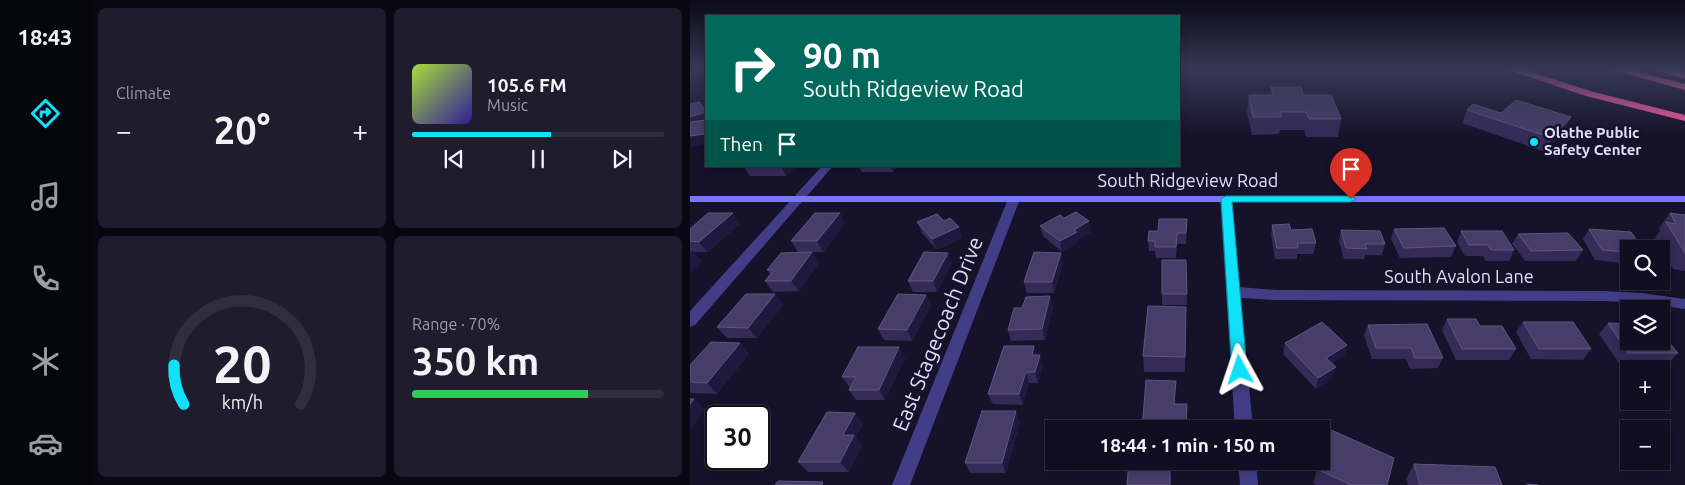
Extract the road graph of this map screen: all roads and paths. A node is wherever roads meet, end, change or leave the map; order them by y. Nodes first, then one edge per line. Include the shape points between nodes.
1 (1585, 92) edge
2 (1685, 118) edge
3 (827, 167) edge
4 (690, 199) edge
5 (800, 199) junction
6 (1014, 199) junction
7 (1226, 199) junction
8 (1684, 200) edge
9 (1233, 292) junction
10 (1685, 304) edge
11 (690, 321) edge
12 (1243, 420) edge
13 (1248, 470) edge
14 (901, 485) edge
15 (1249, 485) edge

1 - 2 highway
3 - 5 street
4 - 5 main road, South Ridgeview Road
5 - 6 main road, South Ridgeview Road
5 - 11 street
6 - 7 main road, South Ridgeview Road
6 - 14 street, East Stagecoach Drive
7 - 8 main road, South Ridgeview Road
7 - 9 street
9 - 10 street, South Avalon Lane via 1276,295 1604,296
9 - 12 street
13 - 15 street

